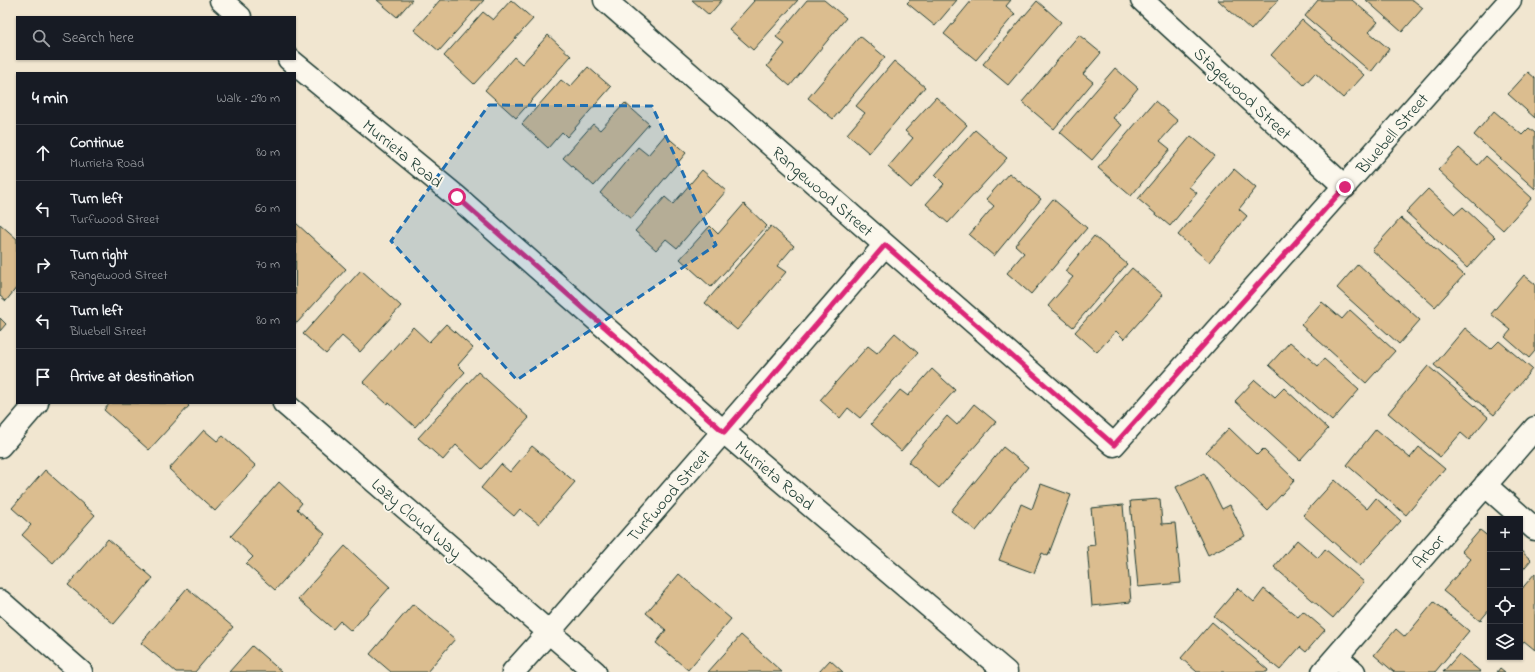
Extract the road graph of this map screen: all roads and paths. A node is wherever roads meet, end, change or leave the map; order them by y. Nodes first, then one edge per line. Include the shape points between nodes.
1 (221, 0) edge
2 (605, 0) edge
3 (1142, 0) edge
4 (1510, 0) edge
5 (239, 16) edge
6 (290, 60) edge
7 (1345, 187) junction
8 (885, 245) junction
9 (36, 404) edge
10 (285, 404) edge
11 (1535, 428) edge
12 (724, 432) junction
13 (1114, 445) joint
14 (0, 446) edge
15 (1485, 485) junction
16 (1535, 529) edge
17 (0, 601) edge
18 (549, 632) junction
19 (1330, 664) edge
20 (81, 672) edge
21 (513, 672) edge
22 (595, 672) edge
23 (1006, 672) edge
24 (1354, 672) edge

1 - 5 street
2 - 8 street, Rangewood Street
3 - 7 street, Stagewood Street
4 - 7 street, Bluebell Street
6 - 12 street, Murrieta Road via 457,197
7 - 13 street, Bluebell Street
8 - 12 street, Turfwood Street
8 - 13 street, Rangewood Street
9 - 14 street
10 - 18 street, Lazy Cloud Way
11 - 15 street, Arbor
12 - 18 street, Turfwood Street
12 - 23 street, Murrieta Road
15 - 16 street
15 - 19 street, Arbor
17 - 20 street
18 - 21 street, Turfwood Street
18 - 22 street, Lazy Cloud Way
19 - 24 street, Arbor

